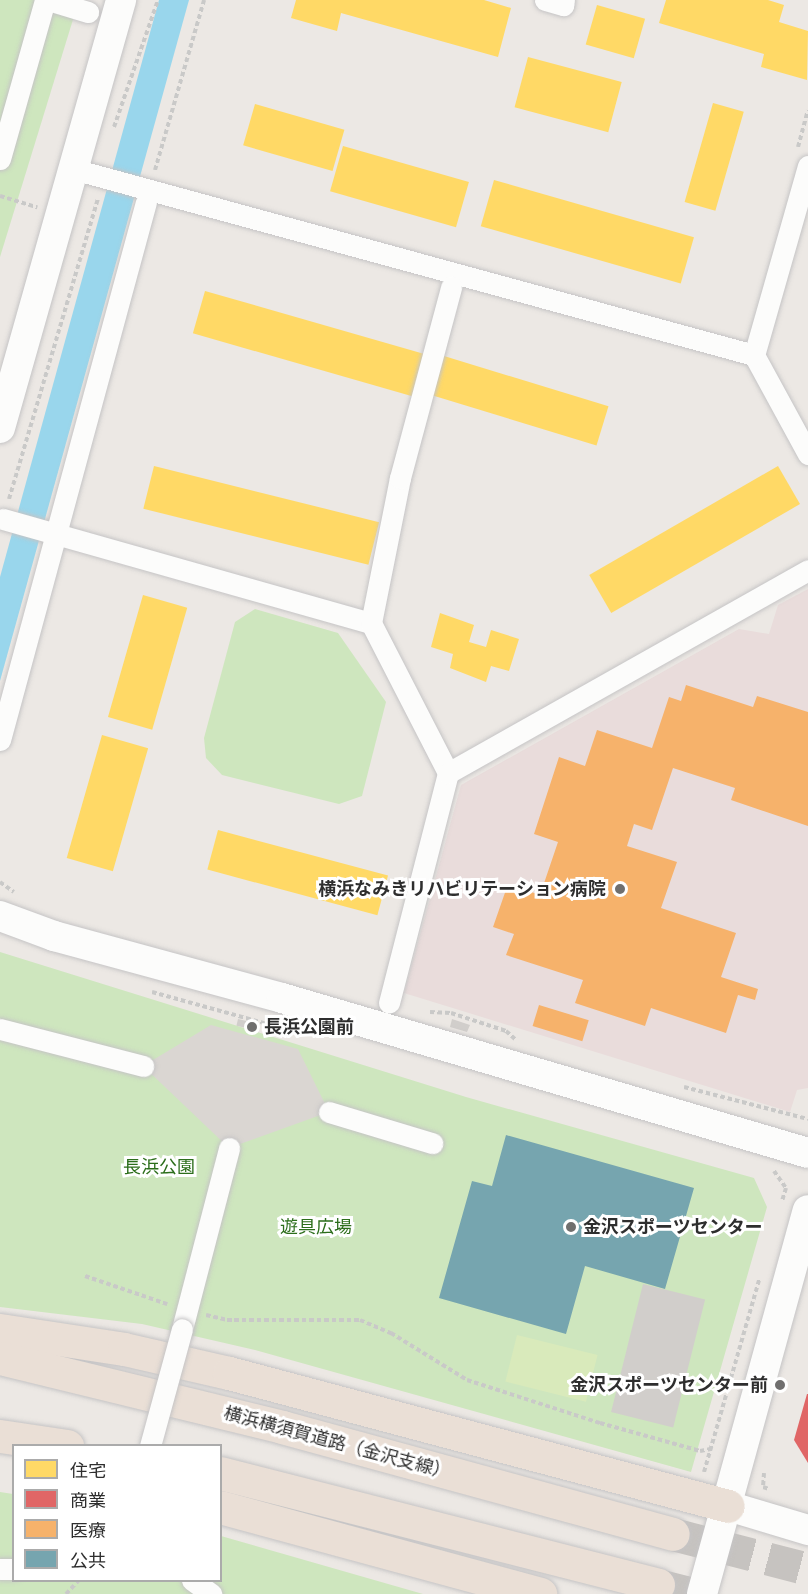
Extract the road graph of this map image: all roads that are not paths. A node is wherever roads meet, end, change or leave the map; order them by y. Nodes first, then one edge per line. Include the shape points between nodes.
1 (47, 0) edge
2 (121, 0) edge
3 (546, 0) edge
4 (564, 0) edge
5 (88, 12) dead end
6 (0, 159) edge
7 (801, 161) edge
8 (73, 169) junction
9 (146, 193) junction
10 (451, 287) dead end
11 (754, 355) junction
12 (0, 428) edge
13 (808, 454) edge
14 (3, 519) road end
15 (51, 535) junction
16 (808, 570) edge
17 (371, 623) junction
18 (0, 740) edge
19 (448, 773) junction
20 (0, 916) edge
21 (389, 1003) dead end
22 (0, 1029) edge
23 (143, 1066) dead end
24 (329, 1112) dead end
25 (432, 1143) dead end
26 (229, 1148) dead end
27 (808, 1153) edge
28 (794, 1210) edge
29 (0, 1330) edge
30 (0, 1358) edge
31 (0, 1436) edge
32 (54, 1444) edge
33 (151, 1444) edge
34 (222, 1474) edge
35 (728, 1506) junction
36 (222, 1508) edge
37 (808, 1530) edge
38 (673, 1534) tunnel mouth
39 (194, 1582) edge
40 (658, 1585) tunnel mouth
41 (212, 1594) edge
42 (540, 1594) edge
43 (702, 1594) edge

1 - 5 street
1 - 6 street
2 - 8 street
3 - 4 street via 563,5
7 - 11 street
8 - 9 street
8 - 12 street
9 - 11 street
9 - 15 street
10 - 17 street via 400,478
11 - 13 street
14 - 15 street
15 - 17 street
15 - 18 street
16 - 19 street
17 - 19 street
19 - 21 street
20 - 27 street via 54,936 282,998
22 - 23 street
24 - 25 street
26 - 33 street, bridge
28 - 35 street
29 - 35 highway via 124,1349 229,1373
30 - 38 highway, 横浜横須賀道路（金沢支線） via 271,1424
31 - 32 highway
34 - 40 highway
35 - 37 street
35 - 43 street
36 - 42 highway
39 - 41 street

